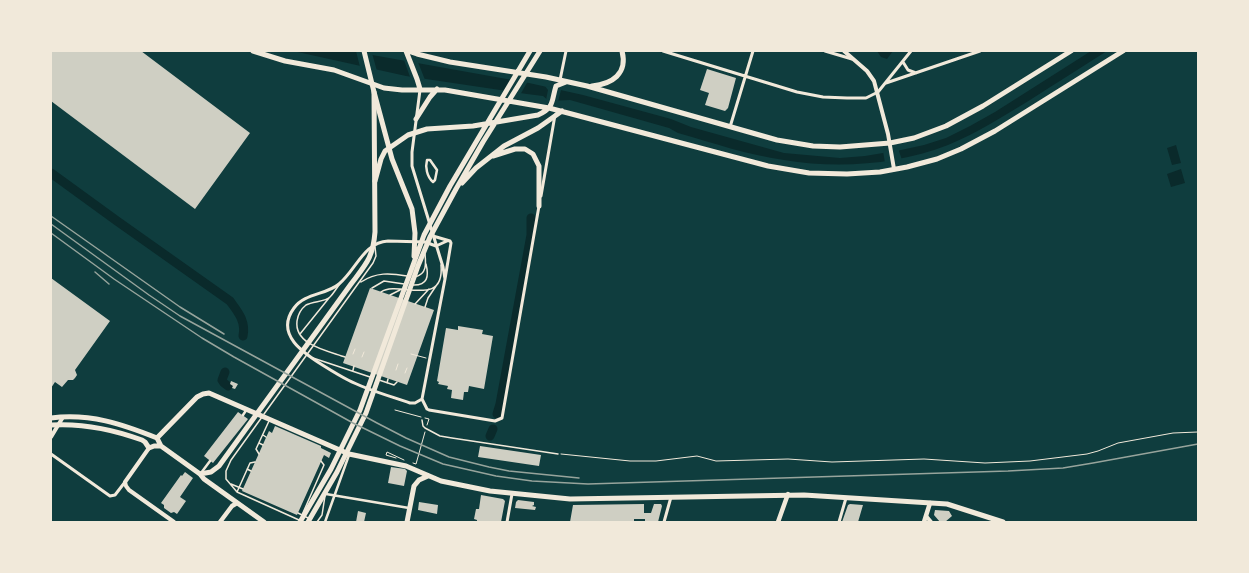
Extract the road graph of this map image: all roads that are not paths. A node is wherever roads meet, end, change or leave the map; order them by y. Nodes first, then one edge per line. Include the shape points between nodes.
1 (253, 51) edge
2 (364, 51) edge
3 (407, 51) edge
4 (530, 51) edge
5 (540, 51) edge
6 (566, 51) edge
7 (622, 51) edge
8 (663, 51) edge
9 (753, 51) edge
10 (825, 51) edge
11 (844, 51) edge
12 (911, 51) edge
13 (980, 51) edge
14 (1071, 51) edge
15 (1124, 51) edge
16 (855, 60) junction
17 (903, 62) junction
18 (917, 73) junction
19 (745, 75) junction
20 (560, 80) junction
21 (567, 82) junction
22 (886, 83) junction
23 (373, 84) junction
24 (588, 86) junction
25 (420, 89) junction
26 (437, 89) junction
27 (374, 92) junction
28 (878, 92) junction
29 (551, 106) junction
30 (556, 110) junction
31 (562, 111) junction
32 (555, 116) junction
33 (416, 119) junction
34 (730, 127) junction
35 (414, 132) junction
36 (890, 146) junction
37 (388, 148) junction
38 (488, 158) junction
39 (894, 169) junction
40 (375, 182) junction
41 (433, 182) joint
42 (456, 189) junction
43 (539, 206) junction
44 (425, 210) junction
45 (433, 236) junction
46 (448, 240) junction
47 (425, 242) junction
48 (374, 245) junction
49 (436, 246) junction
50 (441, 260) junction
51 (413, 263) junction
52 (426, 264) junction
53 (445, 279) junction
54 (342, 282) junction
55 (360, 283) junction
56 (437, 284) junction
57 (372, 288) dead end
58 (431, 288) junction
59 (401, 290) junction
60 (381, 292) dead end
61 (390, 295) dead end
62 (329, 298) junction
63 (416, 304) dead end
64 (425, 307) dead end
65 (300, 334) junction
66 (309, 356) junction
67 (345, 357) dead end
68 (354, 366) dead end
69 (353, 370) junction
70 (363, 370) dead end
71 (362, 374) junction
72 (388, 379) dead end
73 (397, 382) dead end
74 (387, 383) junction
75 (422, 399) junction
76 (247, 409) junction
77 (243, 415) dead end
78 (51, 418) edge
79 (63, 418) junction
80 (270, 419) junction
81 (422, 420) dead end
82 (60, 424) junction
83 (51, 425) edge
84 (263, 435) junction
85 (51, 437) edge
86 (266, 437) dead end
87 (157, 438) junction
88 (142, 440) junction
89 (259, 443) junction
90 (263, 445) dead end
91 (161, 446) junction
92 (237, 446) junction
93 (149, 448) junction
94 (258, 453) dead end
95 (51, 454) edge
96 (349, 454) junction
97 (558, 454) road end
98 (210, 461) dead end
99 (321, 461) dead end
100 (255, 462) dead end
101 (247, 469) junction
102 (318, 469) dead end
103 (251, 471) dead end
104 (321, 471) junction
105 (200, 474) junction
106 (428, 476) junction
107 (243, 478) junction
108 (314, 478) dead end
109 (317, 479) junction
110 (247, 480) dead end
111 (125, 482) junction
112 (229, 483) junction
113 (310, 486) dead end
114 (239, 487) junction
115 (314, 488) junction
116 (243, 489) dead end
117 (237, 492) junction
118 (326, 494) junction
119 (512, 494) junction
120 (788, 494) junction
121 (306, 495) dead end
122 (335, 495) junction
123 (310, 497) junction
124 (671, 497) junction
125 (846, 498) junction
126 (238, 503) junction
127 (930, 503) junction
128 (302, 504) dead end
129 (306, 506) junction
130 (410, 508) junction
131 (298, 513) dead end
132 (302, 515) junction
133 (926, 516) junction
134 (299, 521) edge
135 (310, 521) edge
136 (174, 522) edge
137 (220, 522) edge
138 (264, 522) edge
139 (317, 522) edge
140 (325, 522) edge
141 (407, 522) edge
142 (507, 522) edge
143 (664, 522) edge
144 (778, 522) edge
145 (839, 522) edge
146 (924, 522) edge
147 (931, 522) edge
148 (1003, 522) edge

1 - 23 main road via 285,61 334,70
2 - 23 main road
3 - 20 main road via 450,62
3 - 25 main road
4 - 51 main road via 447,191 424,235
5 - 42 main road
6 - 20 street
7 - 24 main road via 622,67 617,76 608,83
8 - 19 street
9 - 19 street
10 - 16 street
11 - 16 street
12 - 17 street
13 - 18 street
14 - 36 main road via 964,118
15 - 39 main road via 961,149 937,159
16 - 28 street via 872,76
17 - 18 street via 910,72
17 - 22 street
18 - 22 street
19 - 28 street via 797,92 823,97 863,98
19 - 34 street
20 - 21 main road
21 - 24 main road
21 - 29 main road via 558,85
22 - 28 street
23 - 25 main road via 393,89
23 - 27 main road
24 - 34 main road
25 - 26 main road
25 - 33 street
26 - 29 main road
26 - 33 main road
27 - 37 main road
27 - 40 main road
28 - 36 street
29 - 30 main road
29 - 35 main road via 534,117
30 - 31 main road
30 - 32 street
31 - 32 main road
31 - 39 main road via 788,170 847,174
32 - 38 main road
32 - 43 street
33 - 35 street
34 - 36 main road via 777,140 813,146
35 - 37 main road
35 - 44 street via 412,166
36 - 39 street
37 - 40 main road via 381,159
37 - 51 main road via 414,216
38 - 42 main road
38 - 43 main road via 510,150 525,149 533,154 539,166
40 - 48 main road
41 - 41 street via 427,170 427,160 430,160 437,170
42 - 135 main road via 424,252 366,412
43 - 75 street via 502,418 495,421 429,410
44 - 45 street
44 - 47 street
45 - 46 street
45 - 49 street
46 - 49 street
46 - 53 street via 451,243
47 - 48 street via 383,241
47 - 49 street
47 - 52 lane
48 - 54 street
48 - 55 lane via 375,259
48 - 92 main road via 369,260
49 - 50 street
50 - 53 street
50 - 56 lane
51 - 134 main road via 360,410 331,470
52 - 55 lane via 418,276 383,273
52 - 57 lane via 427,278 419,285 384,281
53 - 75 street
54 - 62 lane
54 - 66 street via 304,300 292,312 288,323 290,334 295,344
55 - 92 lane
56 - 58 lane
56 - 64 lane
58 - 59 lane via 417,291
58 - 63 lane
59 - 60 lane via 389,288
59 - 61 lane
62 - 65 lane
62 - 65 lane via 312,302 302,309 297,321
65 - 67 lane via 312,346
66 - 69 lane
66 - 75 street via 358,384 410,403
68 - 69 lane
69 - 71 lane
70 - 71 lane
71 - 74 lane
72 - 74 lane
73 - 74 lane via 394,385
76 - 77 street
76 - 80 main road
76 - 87 main road via 206,393 196,398
78 - 79 main road
79 - 82 street
79 - 87 main road via 108,421
80 - 84 lane
80 - 96 main road
81 - 97 lane via 424,428 445,437
82 - 83 main road
82 - 85 street
82 - 88 main road via 98,427
84 - 86 lane
84 - 89 lane
87 - 88 main road
87 - 91 main road
88 - 93 main road
89 - 90 lane
89 - 94 lane via 256,449
91 - 93 main road
91 - 105 main road
92 - 105 main road via 215,470
92 - 112 lane via 226,469
93 - 111 street
95 - 111 street via 109,495 115,494
96 - 106 main road via 405,466
96 - 118 lane via 337,460 331,467
96 - 122 street
98 - 105 street
99 - 104 lane via 324,465
100 - 101 lane via 250,463
101 - 103 lane
101 - 107 lane
102 - 104 lane
104 - 109 lane
105 - 126 main road
106 - 119 main road via 448,483
106 - 130 main road via 414,486
107 - 110 lane
107 - 114 lane
108 - 109 lane
109 - 115 lane
111 - 136 street via 128,489
112 - 114 lane
112 - 117 lane
113 - 115 lane
114 - 116 lane
114 - 117 lane
115 - 123 lane
117 - 134 lane
118 - 122 street
118 - 139 lane via 323,512
119 - 124 main road via 570,499
119 - 142 street
120 - 124 main road
120 - 125 main road
120 - 144 main road
121 - 123 lane
122 - 130 street
122 - 140 street
123 - 129 lane
124 - 143 street
125 - 127 main road
125 - 145 street
126 - 137 main road via 232,506
126 - 138 main road
127 - 133 main road
127 - 148 main road via 951,505
128 - 129 lane
129 - 132 lane
130 - 141 main road
131 - 132 lane
132 - 134 lane
132 - 135 lane
133 - 146 main road
133 - 147 street

